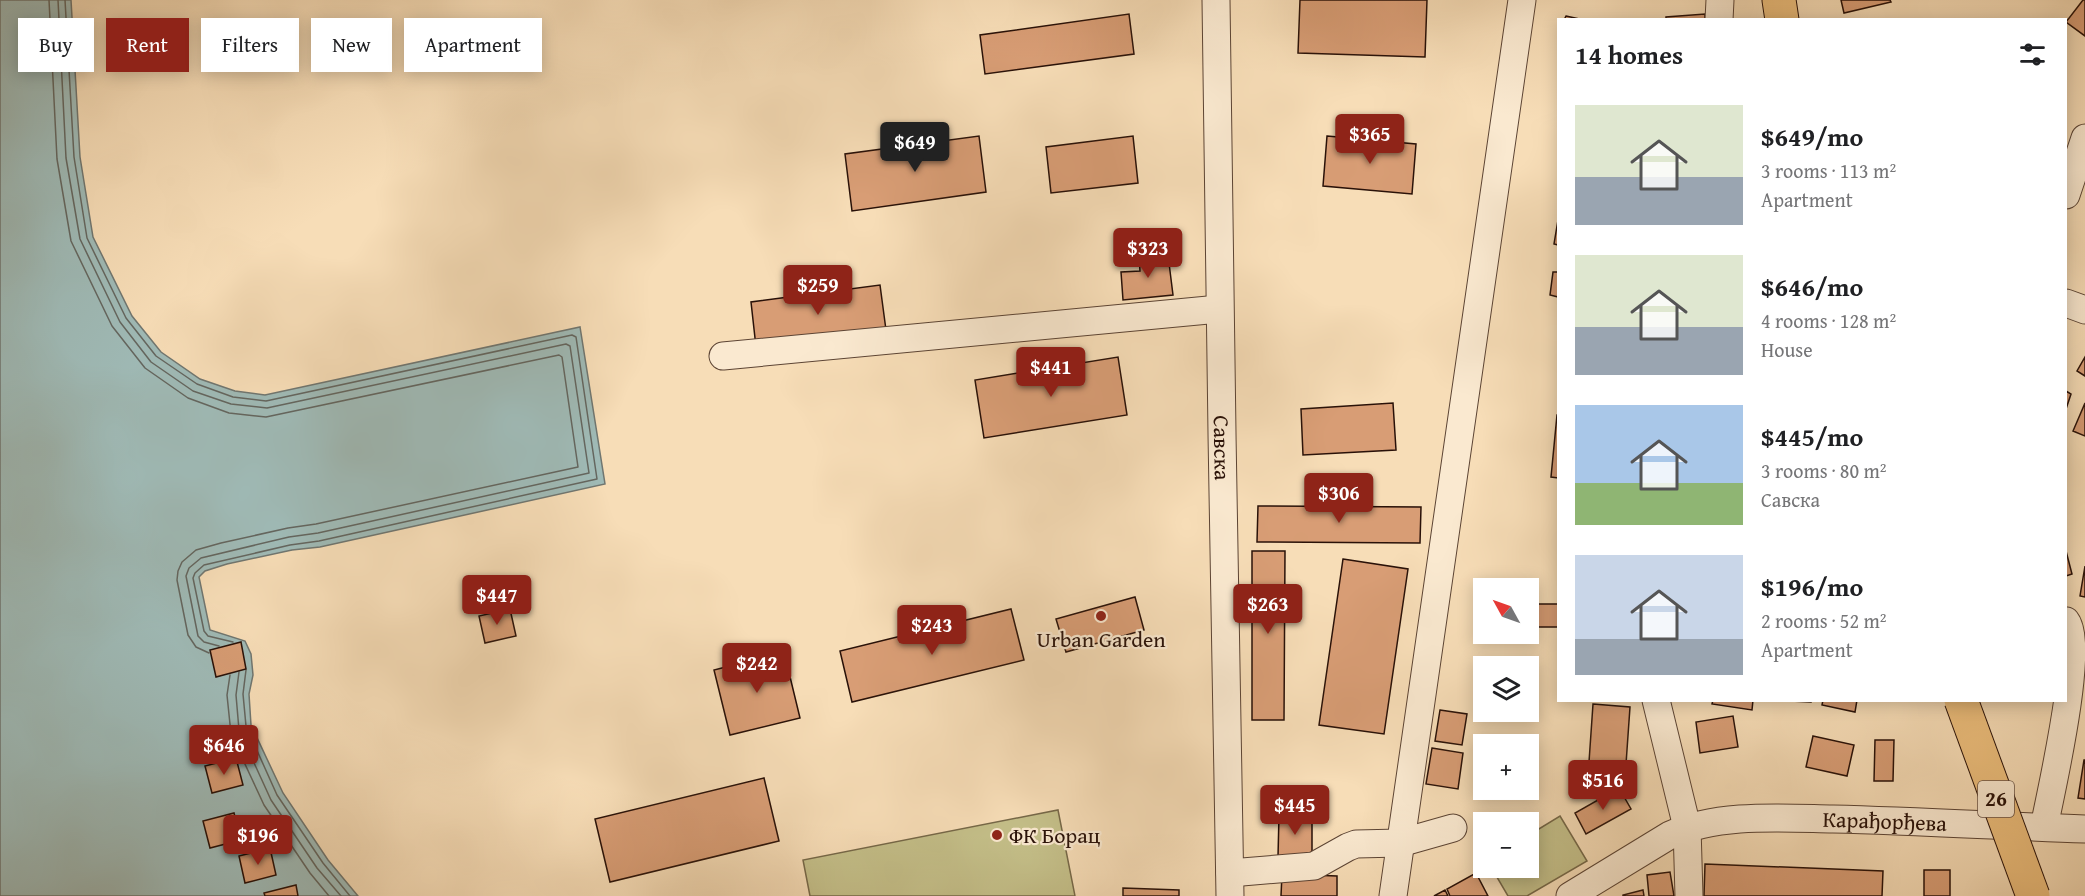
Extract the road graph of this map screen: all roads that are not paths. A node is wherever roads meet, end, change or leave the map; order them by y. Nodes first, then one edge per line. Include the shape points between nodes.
1 (1216, 0) edge
2 (1522, 0) edge
3 (1720, 0) edge
4 (1779, 0) edge
5 (1719, 18) edge
6 (1782, 18) edge
7 (2085, 138) edge
8 (2067, 192) edge
9 (2067, 303) edge
10 (1219, 309) junction
11 (2085, 310) edge
12 (723, 356) dead end
13 (2074, 628) edge
14 (1656, 702) edge
15 (1962, 702) edge
16 (1687, 827) junction
17 (2044, 827) junction
18 (1453, 828) dead end
19 (2085, 829) edge
20 (1400, 843) junction
21 (1230, 885) edge
22 (1393, 896) edge
23 (1569, 896) edge
24 (1689, 896) edge
25 (2032, 896) edge

1 - 10 street, Савска
2 - 20 street
3 - 5 street
4 - 6 main road
7 - 8 street
9 - 11 street
10 - 12 street
10 - 21 street, Савска
13 - 17 street via 2070,693
14 - 16 street
15 - 25 main road, 26, bridge
16 - 17 street, Карађорђева via 1727,820 1785,819
16 - 23 street, Карађорђева
16 - 24 street
17 - 19 street, Карађорђева
18 - 20 street
20 - 21 street via 1356,844 1314,866
20 - 22 street

